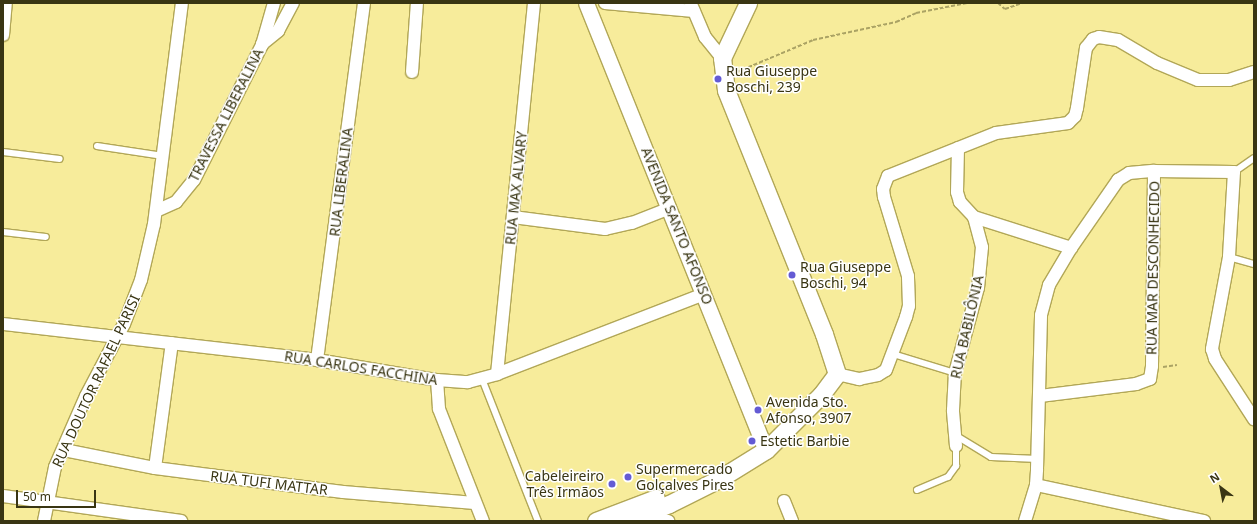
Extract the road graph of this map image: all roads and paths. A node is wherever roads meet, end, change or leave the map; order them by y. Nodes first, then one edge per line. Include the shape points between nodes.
1 (6, 3) edge
2 (182, 3) edge
3 (274, 3) edge
4 (293, 3) edge
5 (364, 3) edge
6 (417, 3) edge
7 (534, 3) edge
8 (586, 3) edge
9 (605, 3) edge
10 (748, 3) edge
11 (967, 3) edge
12 (998, 3) edge
13 (1022, 3) edge
14 (692, 7) edge
15 (3, 35) edge
16 (262, 45) junction
17 (722, 58) junction
18 (412, 72) dead end
19 (1254, 72) edge
20 (723, 78) junction
21 (97, 146) dead end
22 (958, 148) junction
23 (3, 152) edge
24 (163, 156) junction
25 (1254, 158) edge
26 (60, 160) dead end
27 (1154, 170) junction
28 (1234, 172) junction
29 (670, 208) junction
30 (156, 211) junction
31 (513, 217) junction
32 (974, 217) junction
33 (3, 232) edge
34 (46, 237) dead end
35 (1071, 248) junction
36 (1229, 257) junction
37 (1254, 264) edge
38 (704, 294) junction
39 (3, 324) edge
40 (116, 338) junction
41 (172, 343) junction
42 (893, 354) junction
43 (316, 360) junction
44 (1177, 365) dead end
45 (1152, 366) junction
46 (955, 372) junction
47 (497, 374) junction
48 (837, 374) junction
49 (482, 379) junction
50 (437, 380) junction
51 (1040, 396) junction
52 (1254, 419) edge
53 (956, 441) junction
54 (64, 450) junction
55 (766, 450) junction
56 (1038, 459) junction
57 (155, 468) junction
58 (1036, 485) junction
59 (917, 490) dead end
60 (3, 496) edge
61 (784, 501) dead end
62 (48, 502) junction
63 (475, 503) junction
64 (633, 515) edge
65 (44, 521) edge
66 (181, 521) edge
67 (483, 521) edge
68 (538, 521) edge
69 (596, 521) edge
70 (668, 521) edge
71 (792, 521) edge
72 (1025, 521) edge
73 (1204, 521) edge

1 - 15 street
2 - 24 street, RUA DOUTOR RAFAEL PARISI
3 - 16 street, TRAVESSA LIBERALINA
4 - 16 street via 278,31
5 - 43 street, RUA LIBERALINA
6 - 18 street
7 - 31 street, RUA MAX ALVARY
8 - 29 street, AVENIDA SANTO AFONSO
9 - 14 street
10 - 17 main road
11 - 20 path via 812,40
12 - 13 path via 1005,9
14 - 17 street via 704,37
16 - 30 street, TRAVESSA LIBERALINA via 194,180 176,202
17 - 20 main road
19 - 22 street via 1229,80 1198,80 1157,64 1118,40 1099,37 1093,39 1086,48 1077,108 1072,120 1063,125 996,133
20 - 48 main road via 824,334
21 - 24 lane
22 - 32 street, RUA BABILÔNIA via 960,202
22 - 42 street via 895,172 885,181 884,196 902,253 909,289 908,312
23 - 26 lane
24 - 30 street, RUA DOUTOR RAFAEL PARISI
25 - 28 lane
27 - 28 street
27 - 35 street via 1129,173 1118,180
27 - 45 street, RUA MAR DESCONHECIDO
28 - 36 street
29 - 31 street via 632,223 605,229
29 - 38 street, AVENIDA SANTO AFONSO
30 - 40 street, RUA DOUTOR RAFAEL PARISI via 141,280 131,309
31 - 47 street, RUA MAX ALVARY
32 - 35 street
32 - 46 street, RUA BABILÔNIA via 982,247 978,288
33 - 34 lane
35 - 51 street via 1049,285 1044,300
36 - 37 lane
36 - 52 street via 1212,349 1215,359
38 - 47 street, RUA CARLOS FACCHINA
38 - 55 street, AVENIDA SANTO AFONSO
39 - 40 street, RUA CARLOS FACCHINA
40 - 41 street, RUA CARLOS FACCHINA
40 - 54 street, RUA DOUTOR RAFAEL PARISI via 86,396
41 - 43 street, RUA CARLOS FACCHINA
41 - 57 street
42 - 46 lane
42 - 48 street via 886,370 878,375 859,378
43 - 50 street, RUA CARLOS FACCHINA
44 - 45 path
45 - 51 street via 1150,379 1145,382
46 - 53 street, RUA BABILÔNIA
47 - 49 street, RUA CARLOS FACCHINA
48 - 55 main road via 821,395
49 - 50 street, RUA CARLOS FACCHINA via 468,382
49 - 68 lane
50 - 63 street via 439,409
51 - 56 street
53 - 56 lane via 991,457
53 - 59 lane, RUA BABILÔNIA via 956,466 953,472 942,482
54 - 57 street, RUA TUFI MATTAR
54 - 62 street, RUA DOUTOR RAFAEL PARISI via 52,476
55 - 64 main road via 736,470
56 - 58 street
57 - 63 street, RUA TUFI MATTAR via 343,492
58 - 72 street
58 - 73 street
60 - 62 street
61 - 71 street
62 - 65 street, RUA DOUTOR RAFAEL PARISI
62 - 66 street
63 - 67 street
64 - 69 main road
64 - 70 street

